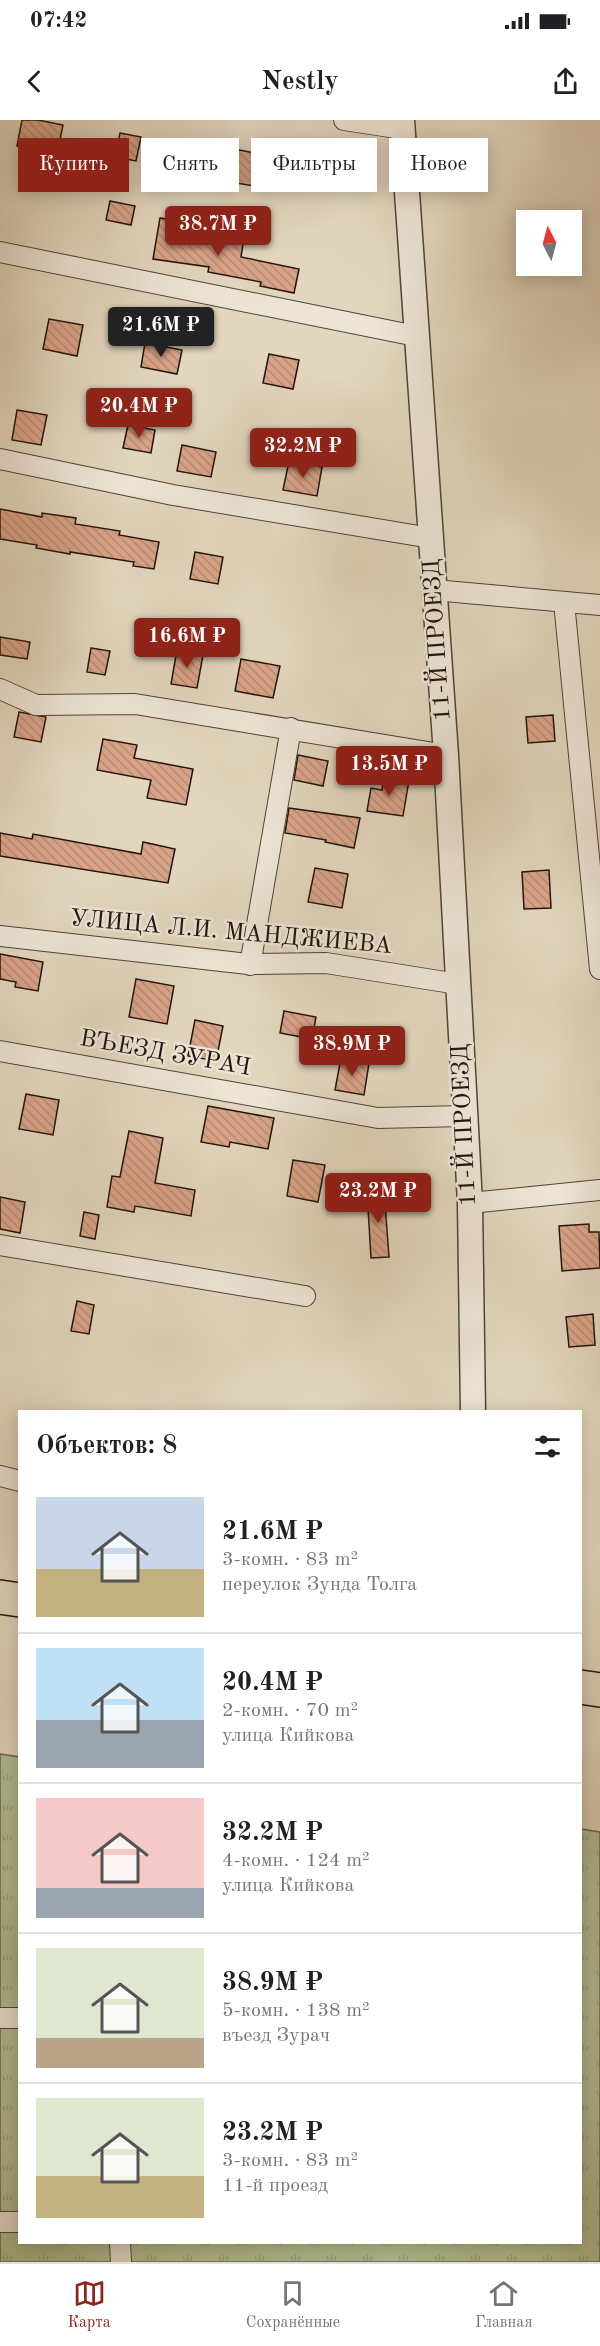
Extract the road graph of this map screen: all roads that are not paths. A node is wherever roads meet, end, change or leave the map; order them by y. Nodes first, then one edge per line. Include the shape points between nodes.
1 (344, 120) edge
2 (403, 125) edge
3 (0, 252) edge
4 (416, 336) junction
5 (0, 459) edge
6 (430, 538) junction
7 (434, 590) junction
8 (564, 602) junction
9 (600, 605) edge
10 (0, 689) edge
11 (291, 728) junction
12 (446, 755) junction
13 (0, 936) edge
14 (250, 964) junction
15 (600, 969) edge
16 (458, 984) junction
17 (0, 1051) edge
18 (465, 1116) junction
19 (600, 1190) edge
20 (470, 1203) junction
21 (0, 1245) edge
22 (305, 1296) dead end
23 (473, 1410) edge
24 (0, 1476) edge
25 (18, 1480) edge
26 (0, 1597) edge
27 (18, 1600) edge
28 (582, 1687) edge
29 (600, 1690) edge
30 (0, 2018) edge
31 (18, 2019) edge
32 (0, 2223) edge
33 (18, 2223) edge
34 (120, 2244) edge
35 (121, 2262) edge

1 - 2 street
2 - 4 street, 11-Й ПРОЕЗД
3 - 4 street
4 - 6 street, 11-Й ПРОЕЗД
5 - 6 street via 173,495
6 - 7 street, 11-Й ПРОЕЗД
7 - 8 street
7 - 12 street, 11-Й ПРОЕЗД
8 - 9 street
8 - 15 street
10 - 11 street via 36,705 135,704
11 - 12 street
11 - 14 street
12 - 16 street, 11-Й ПРОЕЗД
13 - 14 street, УЛИЦА Л.И. МАНДЖИЕВА
14 - 16 street, УЛИЦА Л.И. МАНДЖИЕВА via 326,963
16 - 18 street, 11-Й ПРОЕЗД
17 - 18 street, ВЪЕЗД ЗУРАЧ via 378,1118
18 - 20 street, 11-Й ПРОЕЗД
19 - 20 street
20 - 23 street, 11-Й ПРОЕЗД
21 - 22 street
24 - 25 street
26 - 27 highway
28 - 29 highway
30 - 31 street
32 - 33 street
34 - 35 street

